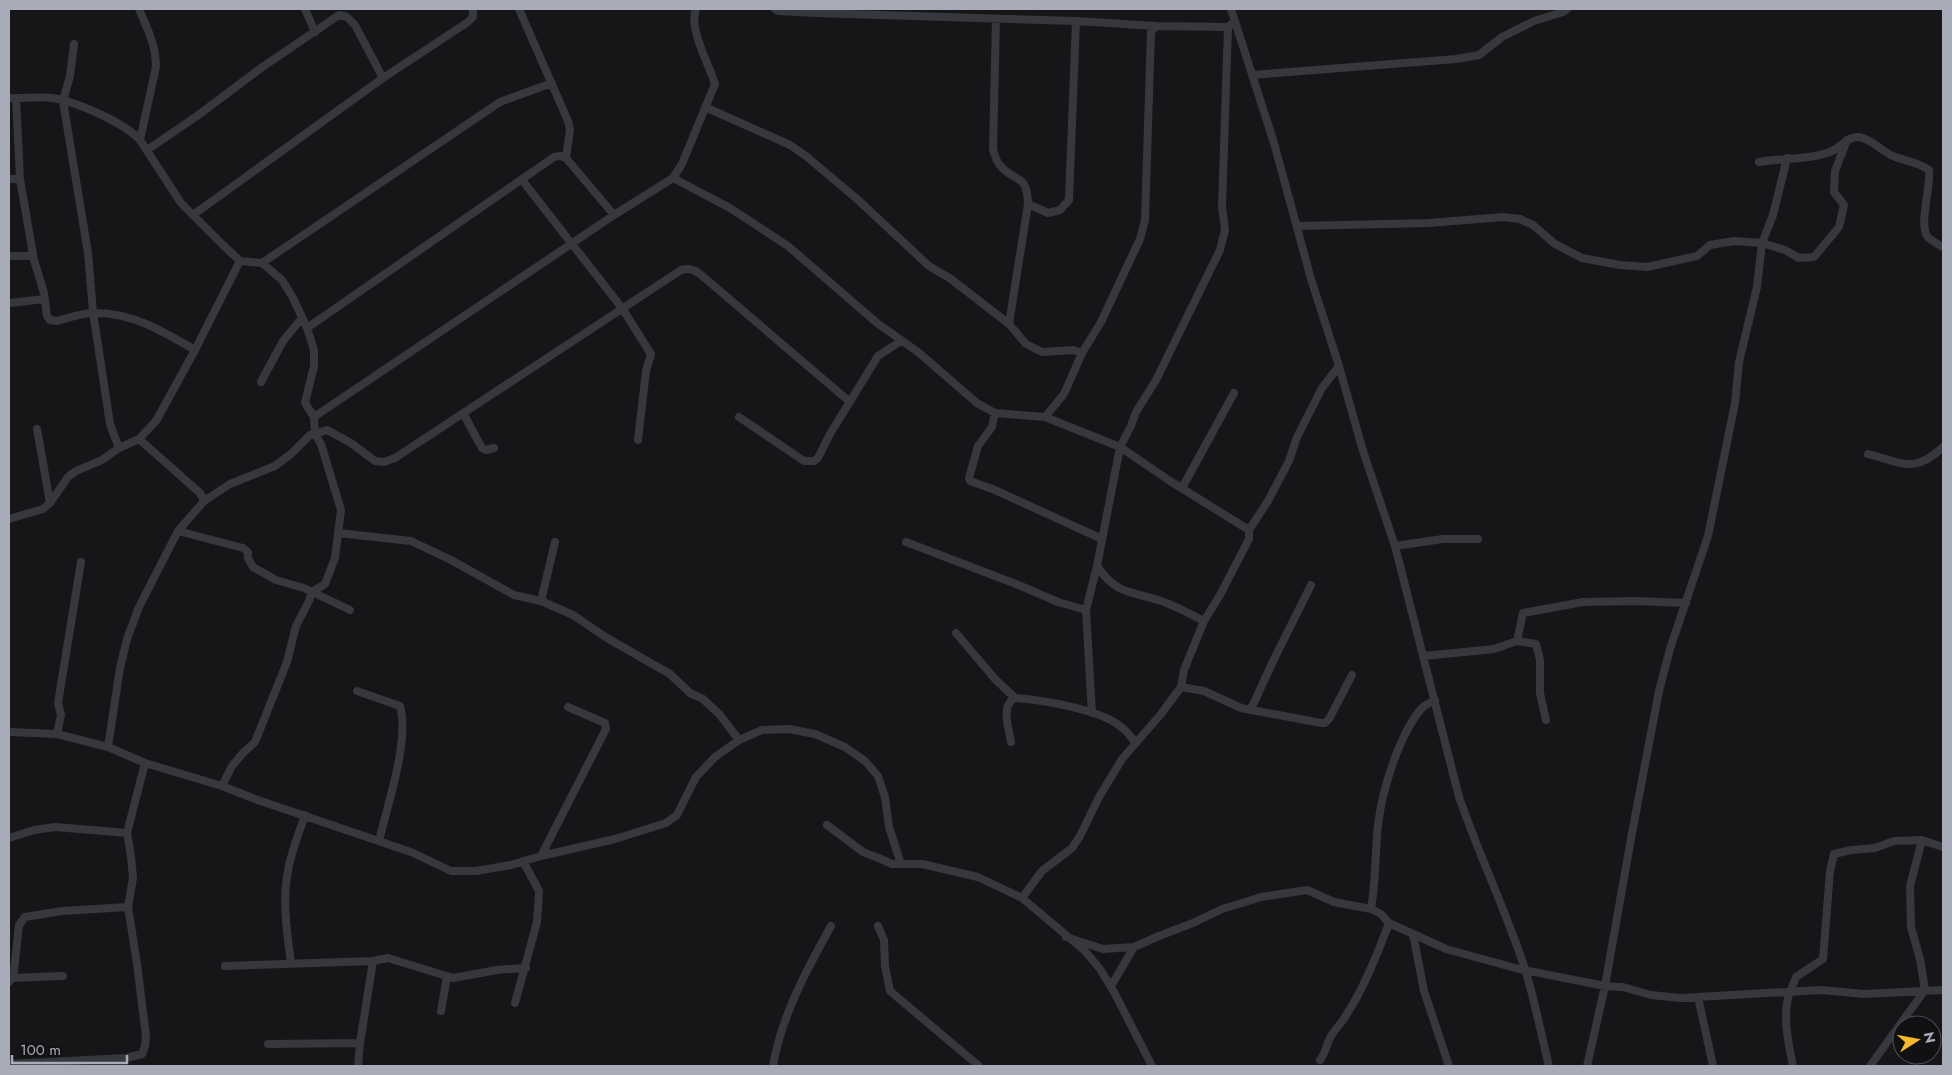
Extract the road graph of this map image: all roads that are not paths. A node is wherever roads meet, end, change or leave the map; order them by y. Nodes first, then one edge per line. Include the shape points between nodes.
1 (139, 9) edge
2 (305, 9) edge
3 (473, 9) edge
4 (519, 9) edge
5 (696, 9) edge
6 (775, 9) edge
7 (1231, 9) edge
8 (1567, 9) edge
9 (996, 19) junction
10 (1235, 21) junction
11 (1076, 22) junction
12 (1156, 26) junction
13 (1228, 27) junction
14 (315, 32) junction
15 (74, 44) dead end
16 (1252, 75) junction
17 (383, 78) junction
18 (552, 83) junction
19 (12, 98) edge
20 (63, 101) junction
21 (705, 107) junction
22 (140, 140) junction
23 (1847, 140) junction
24 (147, 150) junction
25 (566, 158) junction
26 (1787, 158) junction
27 (1759, 162) dead end
28 (673, 178) junction
29 (20, 179) junction
30 (9, 180) edge
31 (522, 180) junction
32 (1028, 204) junction
33 (194, 215) junction
34 (614, 215) junction
35 (1297, 226) junction
36 (1762, 243) junction
37 (572, 244) junction
38 (1943, 247) edge
39 (9, 256) edge
40 (33, 256) junction
41 (240, 261) junction
42 (262, 263) junction
43 (45, 299) junction
44 (9, 303) edge
45 (622, 308) junction
46 (93, 312) junction
47 (302, 318) junction
48 (1009, 324) junction
49 (307, 328) junction
50 (901, 341) junction
51 (195, 350) junction
52 (1082, 353) junction
53 (1339, 366) junction
54 (261, 382) dead end
55 (1234, 393) dead end
56 (850, 402) junction
57 (463, 413) junction
58 (995, 413) junction
59 (314, 417) junction
60 (739, 417) dead end
61 (1044, 417) junction
62 (37, 429) dead end
63 (315, 434) junction
64 (139, 439) junction
65 (638, 440) dead end
66 (1943, 446) edge
67 (1120, 447) junction
68 (119, 448) junction
69 (494, 448) dead end
70 (1868, 454) dead end
71 (1182, 488) junction
72 (204, 501) junction
73 (50, 503) junction
74 (9, 519) edge
75 (1250, 530) junction
76 (178, 531) junction
77 (338, 533) junction
78 (1102, 539) junction
79 (1478, 539) dead end
80 (555, 542) dead end
81 (906, 542) dead end
82 (1395, 546) junction
83 (81, 562) dead end
84 (1098, 566) junction
85 (1311, 584) dead end
86 (312, 592) junction
87 (541, 600) junction
88 (1686, 602) junction
89 (350, 610) dead end
90 (1086, 610) junction
91 (1204, 621) junction
92 (956, 633) dead end
93 (1517, 641) junction
94 (1424, 656) junction
95 (1352, 675) dead end
96 (1181, 686) junction
97 (357, 691) dead end
98 (1015, 698) junction
99 (1435, 700) junction
100 (568, 707) dead end
101 (1251, 709) junction
102 (1092, 713) junction
103 (1546, 720) dead end
104 (9, 732) edge
105 (58, 734) junction
106 (739, 740) junction
107 (1011, 742) dead end
108 (1136, 743) junction
109 (108, 747) junction
110 (145, 763) junction
111 (222, 786) junction
112 (305, 815) junction
113 (827, 825) dead end
114 (126, 833) junction
115 (9, 838) edge
116 (1922, 840) junction
117 (378, 841) junction
118 (1943, 847) edge
119 (541, 856) junction
120 (523, 861) junction
121 (902, 864) junction
122 (1022, 898) junction
123 (128, 907) junction
124 (1371, 909) junction
125 (1390, 923) junction
126 (831, 926) dead end
127 (878, 926) dead end
128 (1413, 934) junction
129 (1066, 937) junction
130 (1134, 947) junction
131 (373, 961) junction
132 (291, 963) junction
133 (225, 966) dead end
134 (526, 968) junction
135 (1525, 970) junction
136 (63, 976) dead end
137 (447, 977) junction
138 (10, 980) edge
139 (1111, 986) junction
140 (1605, 986) junction
141 (1925, 990) junction
142 (1943, 990) edge
143 (1791, 992) junction
144 (1698, 997) junction
145 (515, 1003) dead end
146 (441, 1011) dead end
147 (360, 1043) junction
148 (268, 1044) dead end
149 (1320, 1060) dead end
150 (9, 1064) edge
151 (358, 1066) edge
152 (773, 1066) edge
153 (979, 1066) edge
154 (1152, 1066) edge
155 (1449, 1066) edge
156 (1549, 1066) edge
157 (1587, 1066) edge
158 (1713, 1066) edge
159 (1793, 1066) edge
160 (1870, 1066) edge

1 - 22 street via 156,55
2 - 14 street
3 - 17 street via 473,17 468,22
4 - 18 street
5 - 21 street via 693,17 699,41 716,84
6 - 9 street
7 - 10 street
8 - 16 street via 1502,37 1479,55
9 - 11 street
9 - 32 street via 993,150 999,165 1026,184
10 - 13 street
10 - 16 street
11 - 12 street
11 - 32 street via 1069,200 1060,210 1048,212
12 - 13 street
12 - 52 street via 1151,32 1145,220 1140,239 1101,322
13 - 67 street via 1222,207 1225,230 1220,250
14 - 17 street via 339,15 347,17 355,25
14 - 24 street
15 - 20 street
16 - 35 street
17 - 33 street
18 - 25 street via 570,130
18 - 42 street via 500,102
19 - 20 street via 55,98
19 - 29 street
20 - 22 street via 111,119 132,131
20 - 46 street via 88,253
21 - 28 street
21 - 48 street via 790,145 806,156 929,266
22 - 24 street
23 - 26 street via 1833,151
23 - 36 street via 1835,171 1834,192 1844,205 1839,227 1814,257 1800,258
23 - 38 street via 1857,137 1868,140 1892,156 1929,170 1924,226 1933,242
24 - 33 street via 181,203
25 - 31 street via 554,157
25 - 34 street
26 - 27 street
26 - 36 street via 1773,216
28 - 34 street
28 - 50 street via 730,208 788,246
29 - 30 street
29 - 40 street
31 - 37 street
31 - 49 street
32 - 48 street
33 - 41 street
34 - 37 street
35 - 36 street via 1429,223 1503,217 1534,225 1555,244 1582,258 1647,267 1697,256 1710,245 1734,241
35 - 53 street
36 - 88 street via 1757,287 1739,362 1735,403 1708,536
37 - 45 street
37 - 59 street
39 - 40 street
40 - 43 street
41 - 42 street
41 - 51 street
42 - 47 street via 282,280
43 - 44 street
43 - 46 street via 50,320
45 - 56 street via 681,270 694,269
45 - 57 street
45 - 65 street via 651,354
46 - 51 street via 124,315 161,330
46 - 68 street via 110,424
47 - 49 street
47 - 54 street via 282,341
48 - 52 street via 1034,350
49 - 59 street via 314,350 314,366 305,403
50 - 56 street via 878,356
50 - 58 street via 977,403
51 - 64 street via 156,421
52 - 61 street via 1064,394
53 - 75 street via 1322,388 1297,437 1289,461
53 - 82 street
55 - 71 street
56 - 60 street via 818,458 810,462
57 - 63 street via 384,462 375,461 327,430
57 - 69 street via 482,448
58 - 61 street
58 - 78 street via 992,427 978,446 970,481
59 - 63 street
61 - 67 street
62 - 73 street
63 - 72 street via 275,466 230,484
63 - 77 street via 341,510
64 - 68 street
64 - 72 street via 200,493
66 - 70 street via 1921,463 1907,465
67 - 71 street
67 - 78 street
68 - 73 street via 68,477
71 - 75 street
72 - 76 street
73 - 74 street via 42,509
75 - 91 street via 1249,539
76 - 86 street via 243,548 248,552 253,567 276,580
76 - 109 street via 139,607 127,639
77 - 86 street via 335,558 325,584
77 - 87 street via 411,541 514,595
78 - 84 street
79 - 82 street via 1444,539
80 - 87 street
81 - 90 street
82 - 94 street
83 - 105 street via 58,703 61,715
84 - 90 street
84 - 91 street via 1105,578 1130,594 1161,601
85 - 101 street
86 - 89 street
86 - 111 street via 296,626 287,662 255,742 232,766
87 - 106 street via 573,615 670,674 690,694 704,699
88 - 93 street via 1583,602 1523,612
88 - 140 street via 1659,691
90 - 102 street
91 - 96 street via 1184,670
92 - 98 street
93 - 94 street via 1494,649
93 - 103 street via 1536,644
94 - 99 street
95 - 101 street via 1325,723
96 - 101 street
96 - 108 street
97 - 117 street via 400,706 404,719 398,762
98 - 102 street
98 - 107 street via 1009,701 1006,710
99 - 124 street via 1423,706 1411,724 1393,764 1378,824 1376,883
99 - 135 street via 1459,797
100 - 119 street via 604,723 606,729
102 - 108 street via 1119,725
104 - 105 street
105 - 109 street
106 - 119 street via 715,757 696,777 677,815 666,824
106 - 121 street via 762,730 790,729 815,734 845,747 865,761 878,776 886,797 889,827
108 - 122 street via 1108,780 1072,848 1042,871
109 - 110 street
110 - 111 street
110 - 114 street
111 - 112 street
112 - 117 street
112 - 132 street via 286,885 286,926
113 - 121 street via 863,852 892,864
114 - 115 street via 55,827
114 - 123 street via 133,878
116 - 118 street
116 - 141 street via 1910,894 1911,927
116 - 143 street via 1894,841 1875,848 1834,854 1824,959 1796,977
117 - 120 street via 451,871 476,871
119 - 120 street
120 - 134 street via 539,891 537,922
121 - 122 street via 922,864 978,877
122 - 129 street
123 - 138 street via 25,917 19,925
123 - 150 street via 146,1036 142,1054 126,1058
124 - 125 street
124 - 130 street via 1334,902 1300,890 1229,907
125 - 128 street
125 - 149 street via 1358,993
126 - 152 street via 787,1015
127 - 153 street via 884,940 890,991
128 - 135 street via 1446,950
128 - 155 street via 1424,991
129 - 130 street via 1104,949
129 - 139 street via 1085,951
130 - 139 street
131 - 132 street
131 - 137 street via 388,958
131 - 147 street
132 - 133 street
134 - 137 street
134 - 145 street
135 - 140 street
135 - 156 street
136 - 138 street
137 - 146 street
139 - 154 street
140 - 144 street via 1680,998
140 - 157 street
141 - 142 street
141 - 143 street via 1864,994 1821,990
141 - 160 street
143 - 144 street
143 - 159 street via 1787,1001 1787,1032
144 - 158 street
147 - 148 street
147 - 151 street

